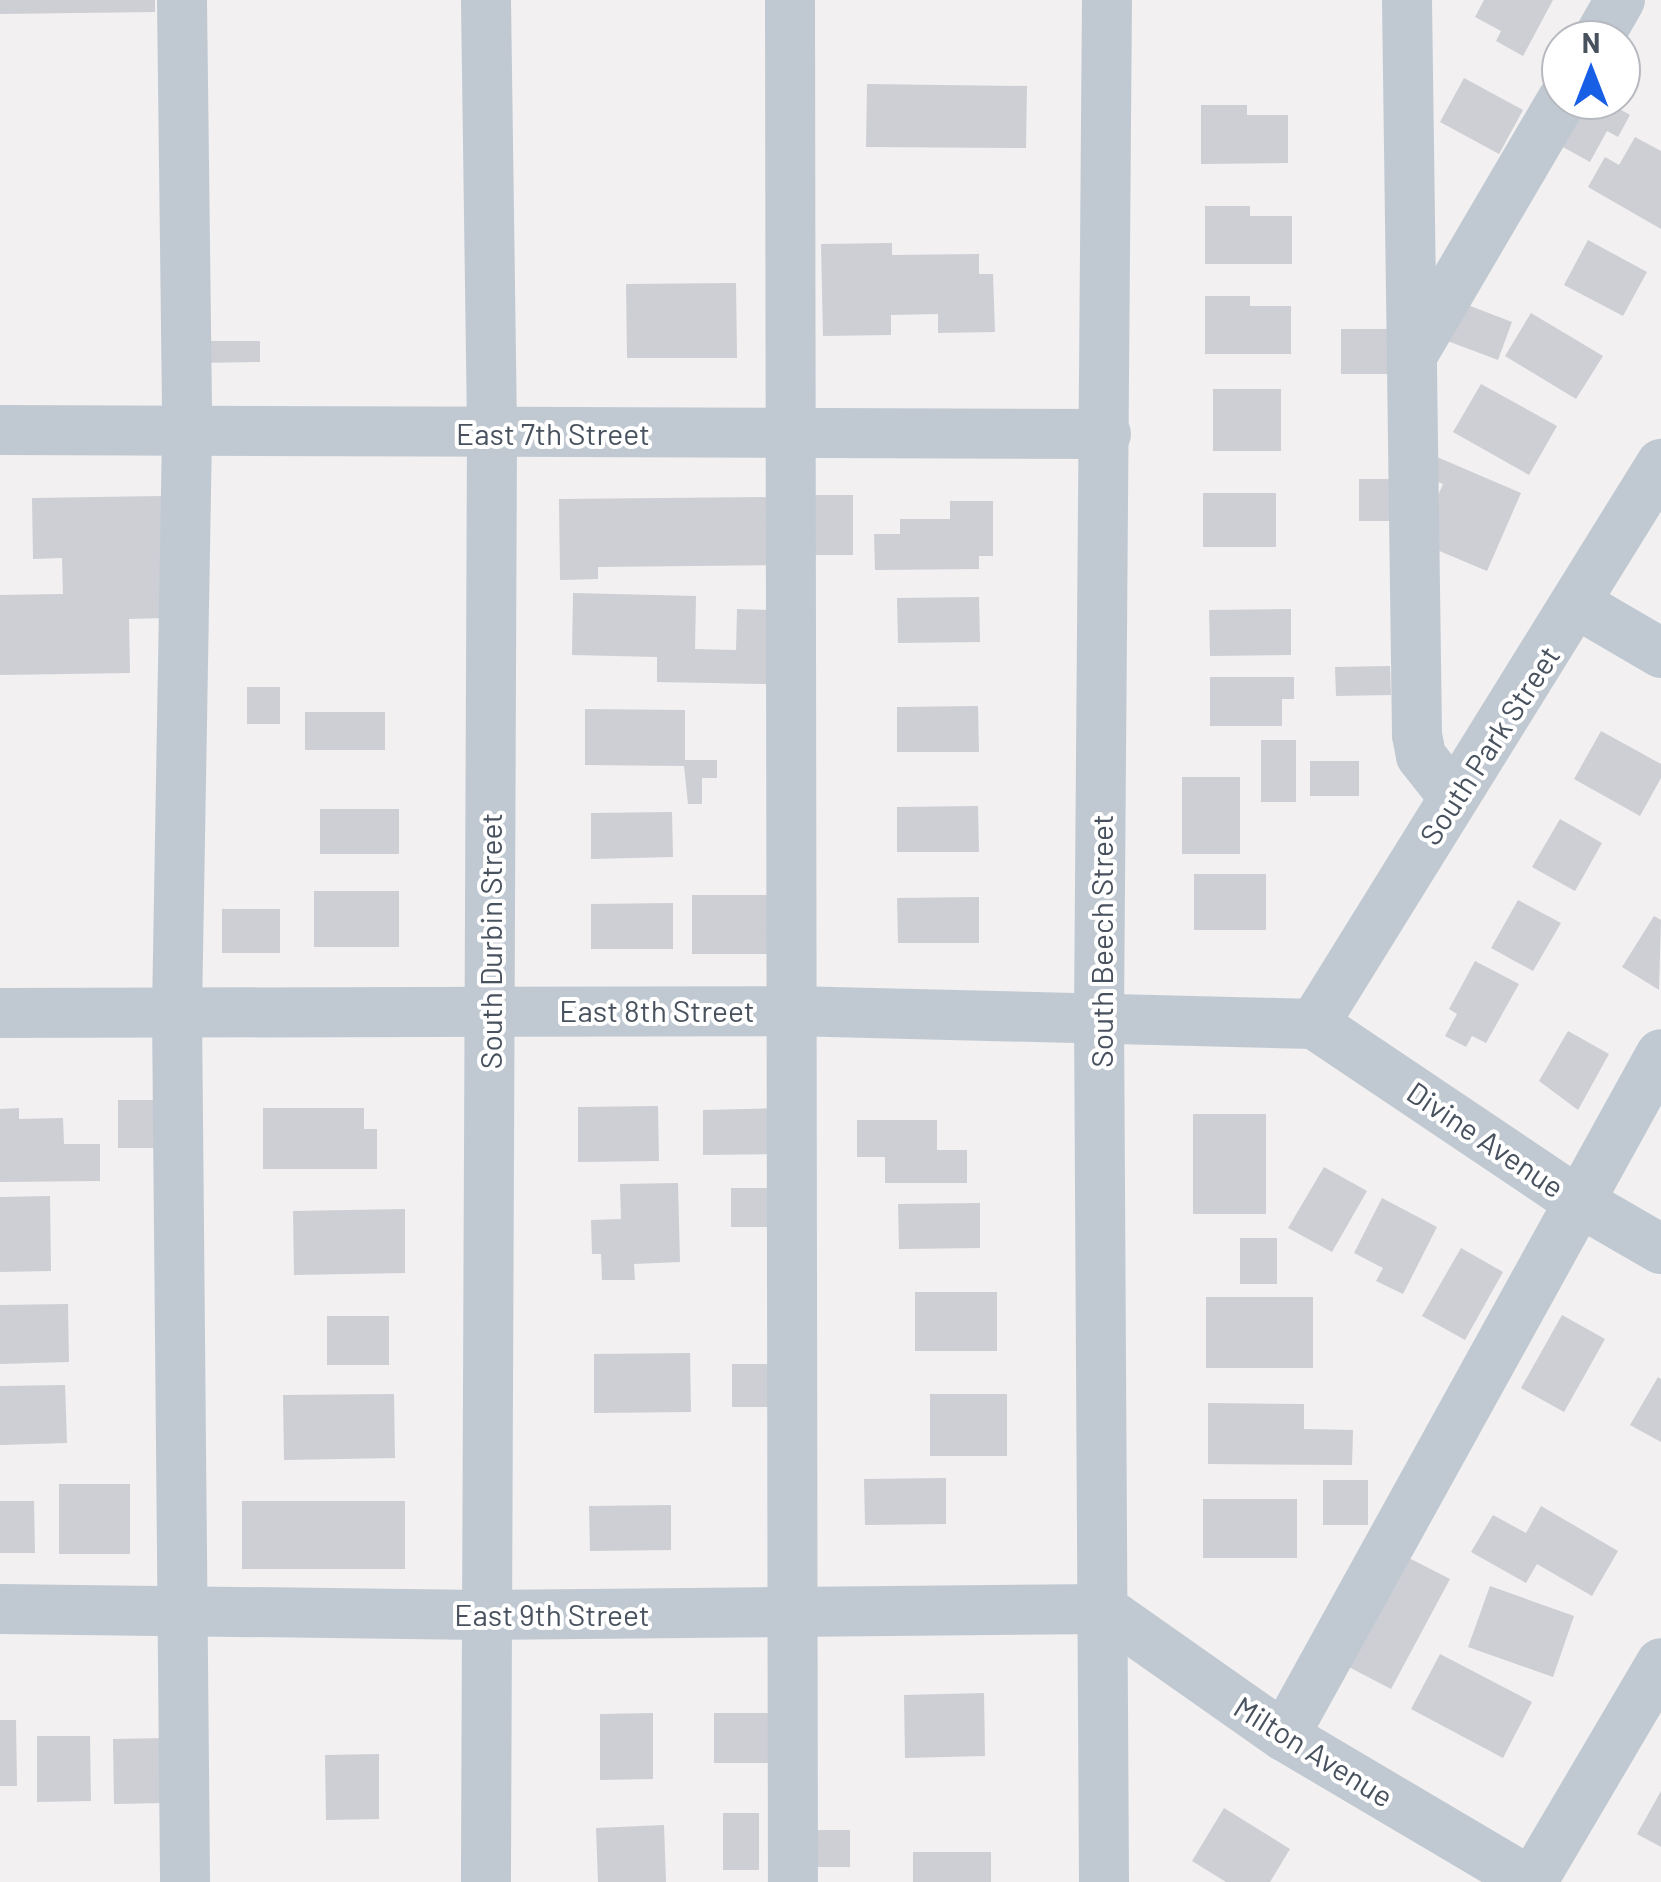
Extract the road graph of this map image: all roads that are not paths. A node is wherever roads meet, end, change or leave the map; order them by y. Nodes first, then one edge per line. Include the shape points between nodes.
1 (182, 0) edge
2 (486, 0) edge
3 (790, 0) edge
4 (1106, 0) edge
5 (1407, 0) edge
6 (1550, 120) edge
7 (1413, 354) junction
8 (0, 430) edge
9 (791, 432) junction
10 (187, 434) junction
11 (492, 434) junction
12 (1106, 434) junction
13 (1661, 464) edge
14 (1579, 605) junction
15 (1661, 654) edge
16 (1454, 798) junction
17 (490, 1008) junction
18 (791, 1011) junction
19 (176, 1012) junction
20 (0, 1013) edge
21 (1099, 1014) junction
22 (1314, 1024) junction
23 (1661, 1054) edge
24 (1576, 1200) junction
25 (1661, 1249) edge
26 (0, 1609) edge
27 (1103, 1610) junction
28 (184, 1613) junction
29 (790, 1613) junction
30 (482, 1615) junction
31 (1661, 1663) edge
32 (1284, 1736) junction
33 (185, 1882) edge
34 (486, 1882) edge
35 (793, 1882) edge
36 (1104, 1882) edge
37 (1532, 1882) edge

1 - 10 street
2 - 11 street, South Durbin Street
3 - 9 street
4 - 12 street, South Beech Street
5 - 7 street
6 - 7 street
7 - 16 street via 1417,735 1421,756
8 - 10 street, East 7th Street
9 - 11 street, East 7th Street
9 - 12 street, East 7th Street
9 - 18 street
10 - 11 street, East 7th Street
10 - 19 street
11 - 17 street, South Durbin Street
12 - 21 street, South Beech Street
13 - 14 street, South Park Street
14 - 15 street
14 - 16 street, South Park Street
16 - 22 street, South Park Street
17 - 18 street, East 8th Street
17 - 19 street, East 8th Street
17 - 30 street, South Durbin Street
18 - 21 street, East 8th Street
18 - 29 street
19 - 20 street, East 8th Street
19 - 28 street
21 - 22 street, East 8th Street
21 - 27 street, South Beech Street
22 - 24 street, Divine Avenue
23 - 24 street
24 - 25 street, Divine Avenue
24 - 32 street
26 - 28 street, East 9th Street
27 - 29 street, East 9th Street
27 - 32 street, Milton Avenue
27 - 36 street, South Beech Street
28 - 30 street, East 9th Street
28 - 33 street
29 - 30 street, East 9th Street
29 - 35 street
30 - 34 street, South Durbin Street
31 - 37 street
32 - 37 street, Milton Avenue

